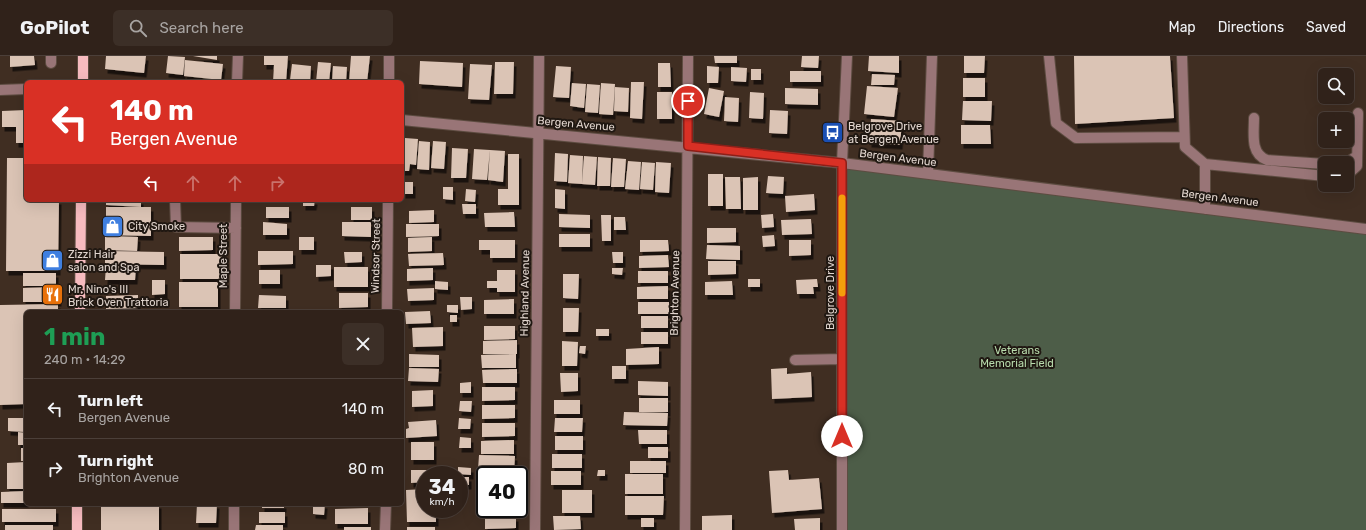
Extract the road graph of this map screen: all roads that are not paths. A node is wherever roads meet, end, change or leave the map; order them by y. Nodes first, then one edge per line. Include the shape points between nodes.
1 (83, 56) edge
2 (238, 56) edge
3 (389, 56) edge
4 (539, 56) edge
5 (688, 56) edge
6 (847, 56) edge
7 (932, 56) edge
8 (1048, 56) edge
9 (1182, 56) edge
10 (83, 80) edge
11 (237, 80) edge
12 (389, 80) edge
13 (24, 89) edge
14 (0, 90) edge
15 (1358, 113) dead end
16 (1254, 118) dead end
17 (404, 120) edge
18 (539, 132) junction
19 (1184, 137) junction
20 (688, 146) junction
21 (1357, 156) junction
22 (1354, 158) edge
23 (842, 163) junction
24 (1205, 164) junction
25 (1318, 164) edge
26 (1354, 169) edge
27 (928, 174) junction
28 (1318, 175) edge
29 (81, 202) edge
30 (176, 202) edge
31 (236, 202) edge
32 (388, 202) edge
33 (1205, 208) junction
34 (236, 228) junction
35 (1366, 229) edge
36 (80, 310) edge
37 (235, 310) edge
38 (387, 310) edge
39 (795, 360) dead end
40 (842, 360) junction
41 (77, 506) edge
42 (234, 506) edge
43 (386, 506) edge
44 (77, 530) edge
45 (234, 530) edge
46 (385, 530) edge
47 (535, 530) edge
48 (685, 530) edge
49 (842, 530) edge

1 - 10 main road
2 - 11 street
3 - 12 street
4 - 18 street, Highland Avenue
5 - 20 street, Brighton Avenue
6 - 23 street, Belgrove Drive
7 - 27 street
8 - 19 street via 1056,123 1076,138
9 - 19 street
13 - 14 street
15 - 21 street
16 - 25 street via 1255,151 1259,158
17 - 18 street, Bergen Avenue
18 - 20 street, Bergen Avenue
18 - 47 street, Highland Avenue
19 - 24 street via 1185,147
20 - 23 street, Bergen Avenue
20 - 48 street, Brighton Avenue
21 - 22 street
21 - 26 street via 1357,166
23 - 27 street, Bergen Avenue
23 - 40 street, Belgrove Drive
24 - 28 street
24 - 33 street
27 - 33 street, Bergen Avenue
29 - 36 main road
30 - 34 street via 176,227
31 - 34 street, Maple Street
32 - 38 street, Windsor Street
33 - 35 street, Bergen Avenue
34 - 37 street, Maple Street
39 - 40 street
40 - 49 street, Belgrove Drive
41 - 44 main road
42 - 45 street
43 - 46 street

